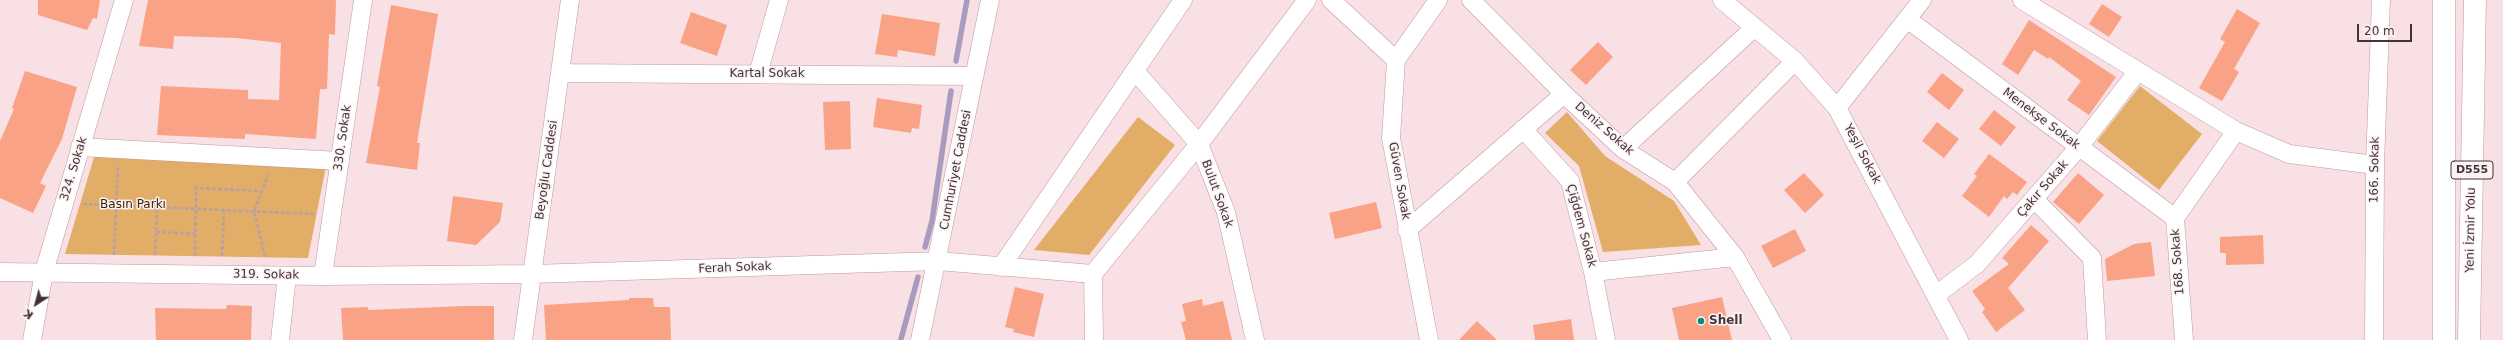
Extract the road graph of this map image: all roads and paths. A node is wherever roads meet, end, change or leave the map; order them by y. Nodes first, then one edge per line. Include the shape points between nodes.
1 (124, 0) edge
2 (363, 0) edge
3 (570, 0) edge
4 (779, 0) edge
5 (990, 0) edge
6 (1183, 0) edge
7 (1307, 0) edge
8 (1331, 0) edge
9 (1438, 0) edge
10 (1471, 0) edge
11 (1922, 0) edge
12 (2022, 0) edge
13 (2381, 0) edge
14 (2444, 0) edge
15 (2475, 0) edge
16 (1732, 3) edge
17 (1907, 19) junction
18 (1755, 27) junction
19 (1396, 60) junction
20 (1795, 61) junction
21 (1135, 71) junction
22 (2138, 71) junction
23 (560, 72) junction
24 (758, 74) junction
25 (974, 76) junction
26 (1564, 94) junction
27 (1838, 108) junction
28 (1523, 129) junction
29 (2236, 131) junction
30 (1198, 144) junction
31 (80, 147) junction
32 (2079, 147) junction
33 (1623, 148) junction
34 (119, 162) dead end
35 (340, 162) junction
36 (2375, 165) junction
37 (269, 171) dead end
38 (1675, 182) junction
39 (261, 191) junction
40 (2034, 199) junction
41 (63, 203) junction
42 (117, 205) junction
43 (157, 207) junction
44 (196, 209) junction
45 (224, 210) junction
46 (254, 211) junction
47 (332, 214) junction
48 (2175, 218) junction
49 (1407, 230) junction
50 (156, 232) junction
51 (196, 234) junction
52 (114, 255) dead end
53 (155, 255) dead end
54 (195, 256) dead end
55 (222, 256) dead end
56 (265, 257) dead end
57 (1735, 257) junction
58 (938, 261) junction
59 (1002, 267) junction
60 (0, 272) edge
61 (44, 272) junction
62 (1593, 272) junction
63 (532, 274) junction
64 (1093, 274) junction
65 (287, 276) junction
66 (323, 276) junction
67 (1936, 295) junction
68 (32, 340) edge
69 (280, 340) edge
70 (523, 340) edge
71 (920, 340) edge
72 (1094, 340) edge
73 (1255, 340) edge
74 (1428, 340) edge
75 (1606, 340) edge
76 (1782, 340) edge
77 (1959, 340) edge
78 (2097, 340) edge
79 (2184, 340) edge
80 (2374, 340) edge
81 (2444, 340) edge
82 (2469, 340) edge

1 - 31 street, 324. Sokak
2 - 35 street, 330. Sokak
3 - 23 street, Beyoğlu Caddesi
4 - 24 street
5 - 25 street, Cumhuriyet Caddesi
6 - 21 street
7 - 30 street
8 - 19 street
9 - 19 street
10 - 26 street, Deniz Sokak
11 - 17 street
12 - 22 street
13 - 36 street, 166. Sokak
14 - 81 highway, D555
15 - 82 highway, Yeni İzmir Yolu / D555
16 - 18 street, Yeşil Sokak
17 - 27 street
17 - 32 street, Menekşe Sokak
18 - 20 street, Yeşil Sokak
18 - 33 street
19 - 49 street, Güven Sokak via 1391,138
20 - 27 street, Yeşil Sokak
20 - 38 street
21 - 30 street, Bulut Sokak
21 - 59 street
22 - 29 street
22 - 32 street, Çakır Sokak
23 - 24 street, Kartal Sokak
23 - 63 street, Beyoğlu Caddesi
24 - 25 street, Kartal Sokak
25 - 58 street, Cumhuriyet Caddesi
26 - 28 street
26 - 33 street, Deniz Sokak
27 - 67 street, Yeşil Sokak
28 - 49 street
28 - 62 street, Çiğdem Sokak via 1570,181
29 - 36 street via 2289,154
29 - 48 street, 168. Sokak
30 - 64 street
30 - 73 street, Bulut Sokak via 1226,212
31 - 35 street
31 - 41 street, 324. Sokak
32 - 40 street, Çakır Sokak
32 - 48 street, Menekşe Sokak
33 - 38 street, Deniz Sokak
34 - 42 path
35 - 47 street, 330. Sokak
36 - 80 street, 166. Sokak
37 - 39 path
38 - 57 street, Deniz Sokak
39 - 44 path via 196,188
39 - 46 path
40 - 67 street, Çakır Sokak via 1977,264
40 - 78 street via 2092,258
41 - 42 path
41 - 61 street, 324. Sokak
42 - 43 path
42 - 52 path
43 - 44 path
43 - 50 path
44 - 45 path
44 - 51 path
45 - 46 path
45 - 55 path
46 - 47 path
46 - 56 path
47 - 66 street, 330. Sokak
48 - 79 street, 168. Sokak
49 - 74 street, Güven Sokak
50 - 51 path
50 - 53 path
51 - 54 path
57 - 62 street
57 - 76 street, Deniz Sokak
58 - 59 street, Ferah Sokak
58 - 63 street, Ferah Sokak
58 - 71 street, Cumhuriyet Caddesi
59 - 64 street, Ferah Sokak
60 - 61 street, 319. Sokak
61 - 65 street, 319. Sokak
61 - 68 street, 324. Sokak
62 - 75 street, Çiğdem Sokak
63 - 66 street, 319. Sokak
63 - 70 street, Beyoğlu Caddesi
64 - 72 street
65 - 66 street, 319. Sokak
65 - 69 street
67 - 77 street, Yeşil Sokak

